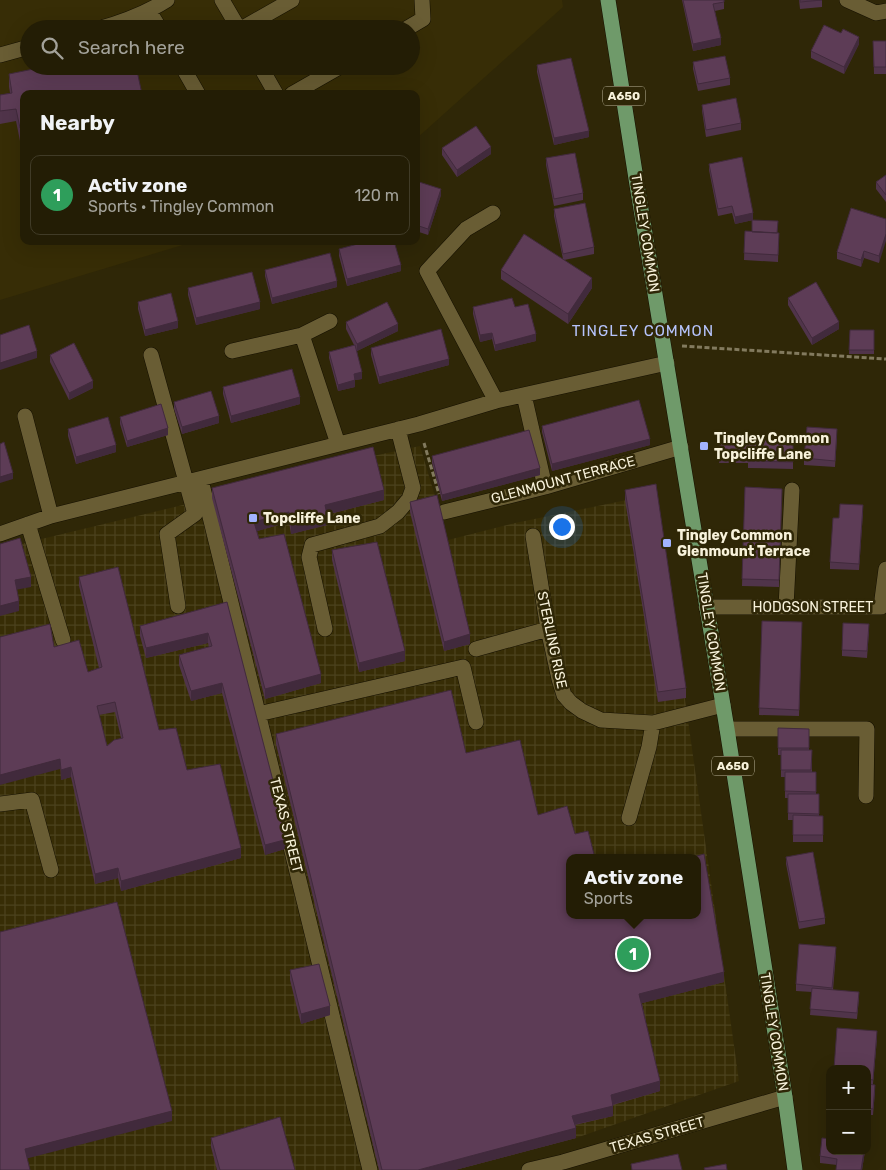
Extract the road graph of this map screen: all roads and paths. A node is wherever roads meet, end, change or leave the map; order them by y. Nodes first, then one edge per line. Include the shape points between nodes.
1 (167, 0) edge
2 (222, 0) edge
3 (292, 0) edge
4 (422, 0) edge
5 (847, 0) edge
6 (610, 2) edge
7 (886, 10) edge
8 (149, 11) junction
9 (127, 20) edge
10 (154, 20) edge
11 (234, 20) edge
12 (256, 20) edge
13 (420, 21) edge
14 (20, 49) edge
15 (0, 55) edge
16 (187, 75) edge
17 (265, 75) edge
18 (325, 75) edge
19 (196, 90) edge
20 (274, 90) edge
21 (299, 90) edge
22 (493, 213) dead end
23 (330, 321) dead end
24 (302, 335) junction
25 (664, 344) junction
26 (232, 352) dead end
27 (151, 355) dead end
28 (886, 359) edge
29 (667, 363) junction
30 (524, 395) junction
31 (496, 402) junction
32 (24, 416) dead end
33 (419, 424) junction
34 (398, 429) junction
35 (338, 444) junction
36 (681, 448) junction
37 (194, 481) junction
38 (545, 487) junction
39 (792, 490) dead end
40 (444, 512) joint
41 (51, 516) junction
42 (28, 524) junction
43 (0, 534) edge
44 (533, 536) dead end
45 (886, 569) edge
46 (178, 606) dead end
47 (706, 607) junction
48 (786, 607) junction
49 (325, 629) dead end
50 (548, 629) junction
51 (63, 640) dead end
52 (476, 649) dead end
53 (723, 705) junction
54 (258, 714) junction
55 (476, 722) dead end
56 (653, 723) junction
57 (727, 729) junction
58 (866, 796) dead end
59 (0, 804) edge
60 (629, 818) dead end
61 (51, 870) dead end
62 (785, 1097) junction
63 (370, 1170) edge
64 (529, 1170) edge
65 (795, 1170) edge

1 - 8 street
2 - 11 street
3 - 12 street
4 - 13 street via 423,19
5 - 7 street via 876,13
6 - 25 main road, TINGLEY COMMON / A650
8 - 9 street
8 - 10 street
14 - 15 street
16 - 19 street
17 - 20 street
18 - 21 street
22 - 31 street via 466,229 427,271
23 - 24 street
24 - 26 street
24 - 35 street
25 - 28 path
25 - 29 main road, TINGLEY COMMON / A650
27 - 37 street
29 - 30 street
29 - 36 main road, TINGLEY COMMON / A650
30 - 31 street
30 - 38 street
31 - 33 street
32 - 41 street
33 - 34 street
33 - 40 path
34 - 35 street
34 - 49 street via 413,488 409,498 380,526 312,545 309,557
35 - 37 street
36 - 38 street, GLENMOUNT TERRACE
36 - 47 main road, TINGLEY COMMON / A650
37 - 41 street
37 - 46 street via 195,514 167,534
37 - 54 street, TEXAS STREET
38 - 40 street, GLENMOUNT TERRACE
39 - 48 street
41 - 42 street
42 - 43 street
42 - 51 street
44 - 50 street, STERLING RISE
45 - 48 street, HODGSON STREET via 881,607
47 - 48 street, HODGSON STREET
47 - 53 main road, TINGLEY COMMON / A650
50 - 52 street
50 - 56 street, STERLING RISE via 559,680 564,695 571,703 600,720
53 - 56 street, STERLING RISE
53 - 57 main road, TINGLEY COMMON / A650
54 - 55 street via 463,668
54 - 63 street, TEXAS STREET
56 - 60 street
57 - 58 street via 867,729
57 - 62 main road, TINGLEY COMMON / A650
59 - 61 street via 32,800
62 - 64 street, TEXAS STREET
62 - 65 main road, TINGLEY COMMON / A650

